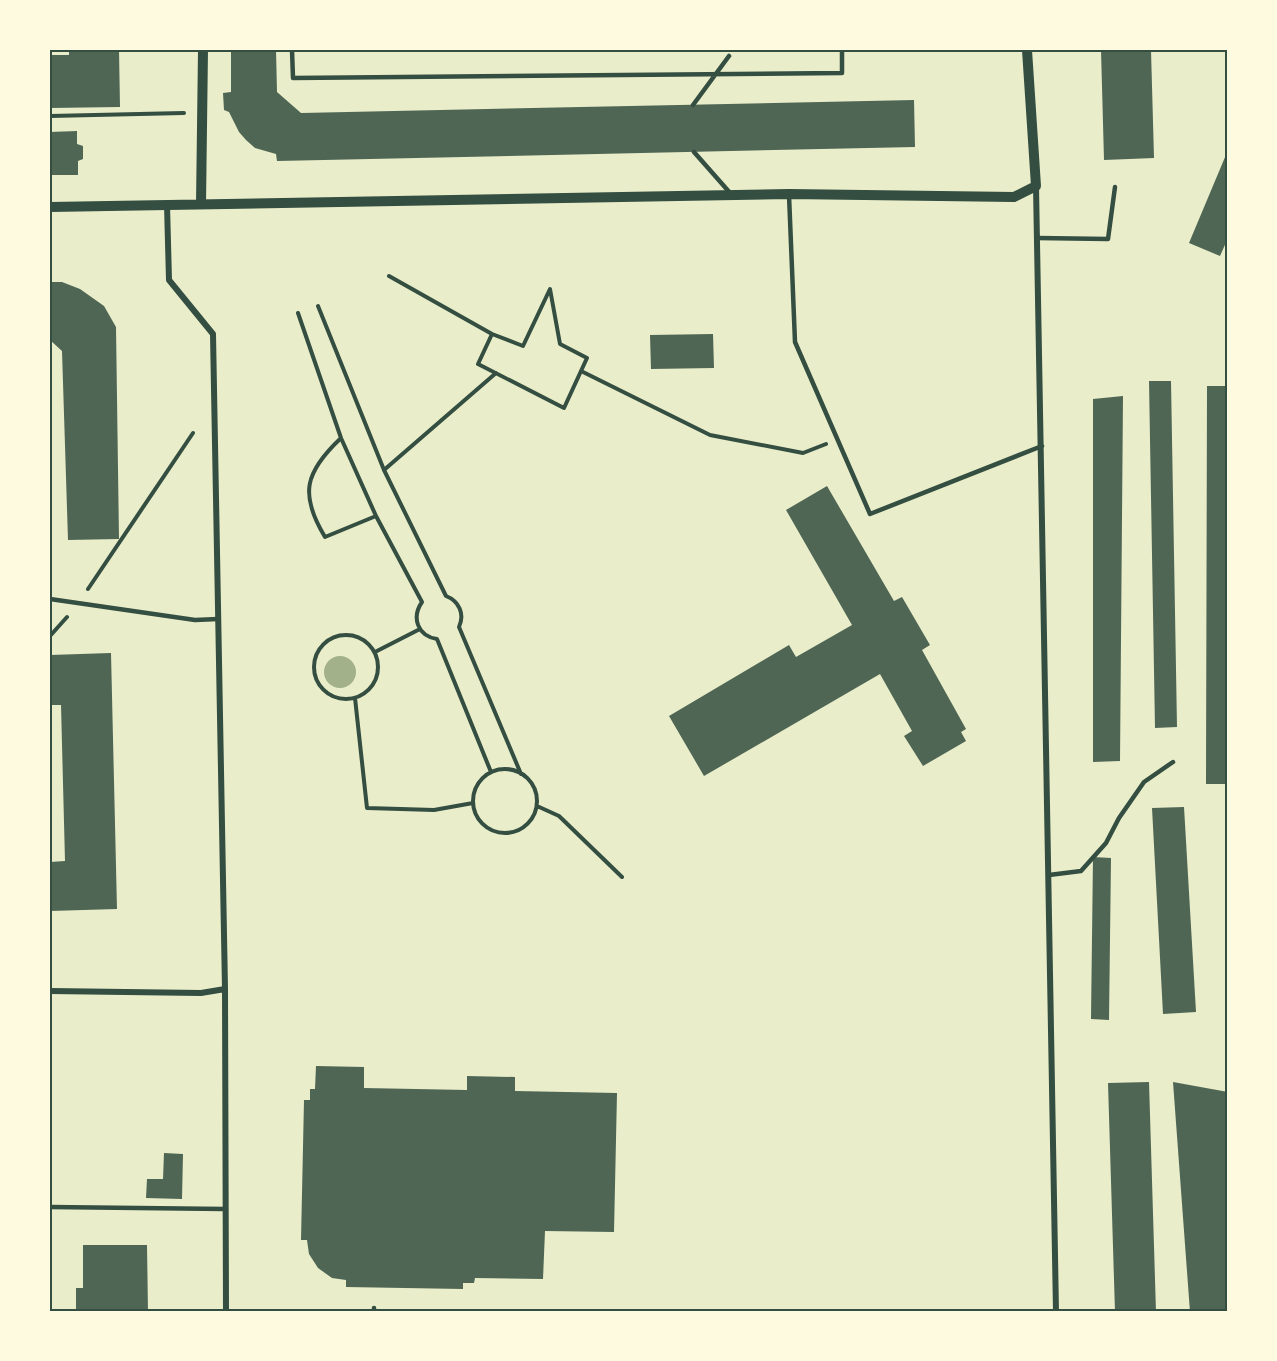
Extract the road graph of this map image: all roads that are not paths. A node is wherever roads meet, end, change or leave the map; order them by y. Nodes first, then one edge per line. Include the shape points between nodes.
1 (203, 50) edge
2 (292, 50) edge
3 (842, 50) edge
4 (1027, 50) edge
5 (729, 56) dead end
6 (716, 74) junction
7 (693, 105) dead end
8 (694, 152) dead end
9 (1036, 186) junction
10 (1115, 187) dead end
11 (789, 194) junction
12 (733, 196) junction
13 (201, 204) junction
14 (167, 205) junction
15 (50, 207) edge
16 (1037, 238) junction
17 (1041, 446) junction
18 (50, 599) edge
19 (218, 619) junction
20 (1173, 762) dead end
21 (1049, 875) junction
22 (225, 989) junction
23 (50, 992) edge
24 (50, 1207) edge
25 (225, 1209) junction
26 (226, 1311) edge
27 (1056, 1311) edge

1 - 13 street
2 - 6 lane via 293,78
3 - 6 lane via 842,73
4 - 9 street
5 - 6 lane
6 - 7 lane
8 - 12 lane
9 - 11 street via 1014,197 998,199
9 - 16 street
10 - 16 lane via 1108,239
11 - 12 street
11 - 17 lane via 795,342 870,514
12 - 13 street
13 - 14 street
14 - 15 street
14 - 19 street via 169,280 213,334
16 - 17 street
17 - 21 street
18 - 19 lane via 195,620
19 - 22 street
20 - 21 lane via 1144,782 1106,843 1081,871
21 - 27 street
22 - 23 street via 201,993
22 - 25 street
24 - 25 lane
25 - 26 street

